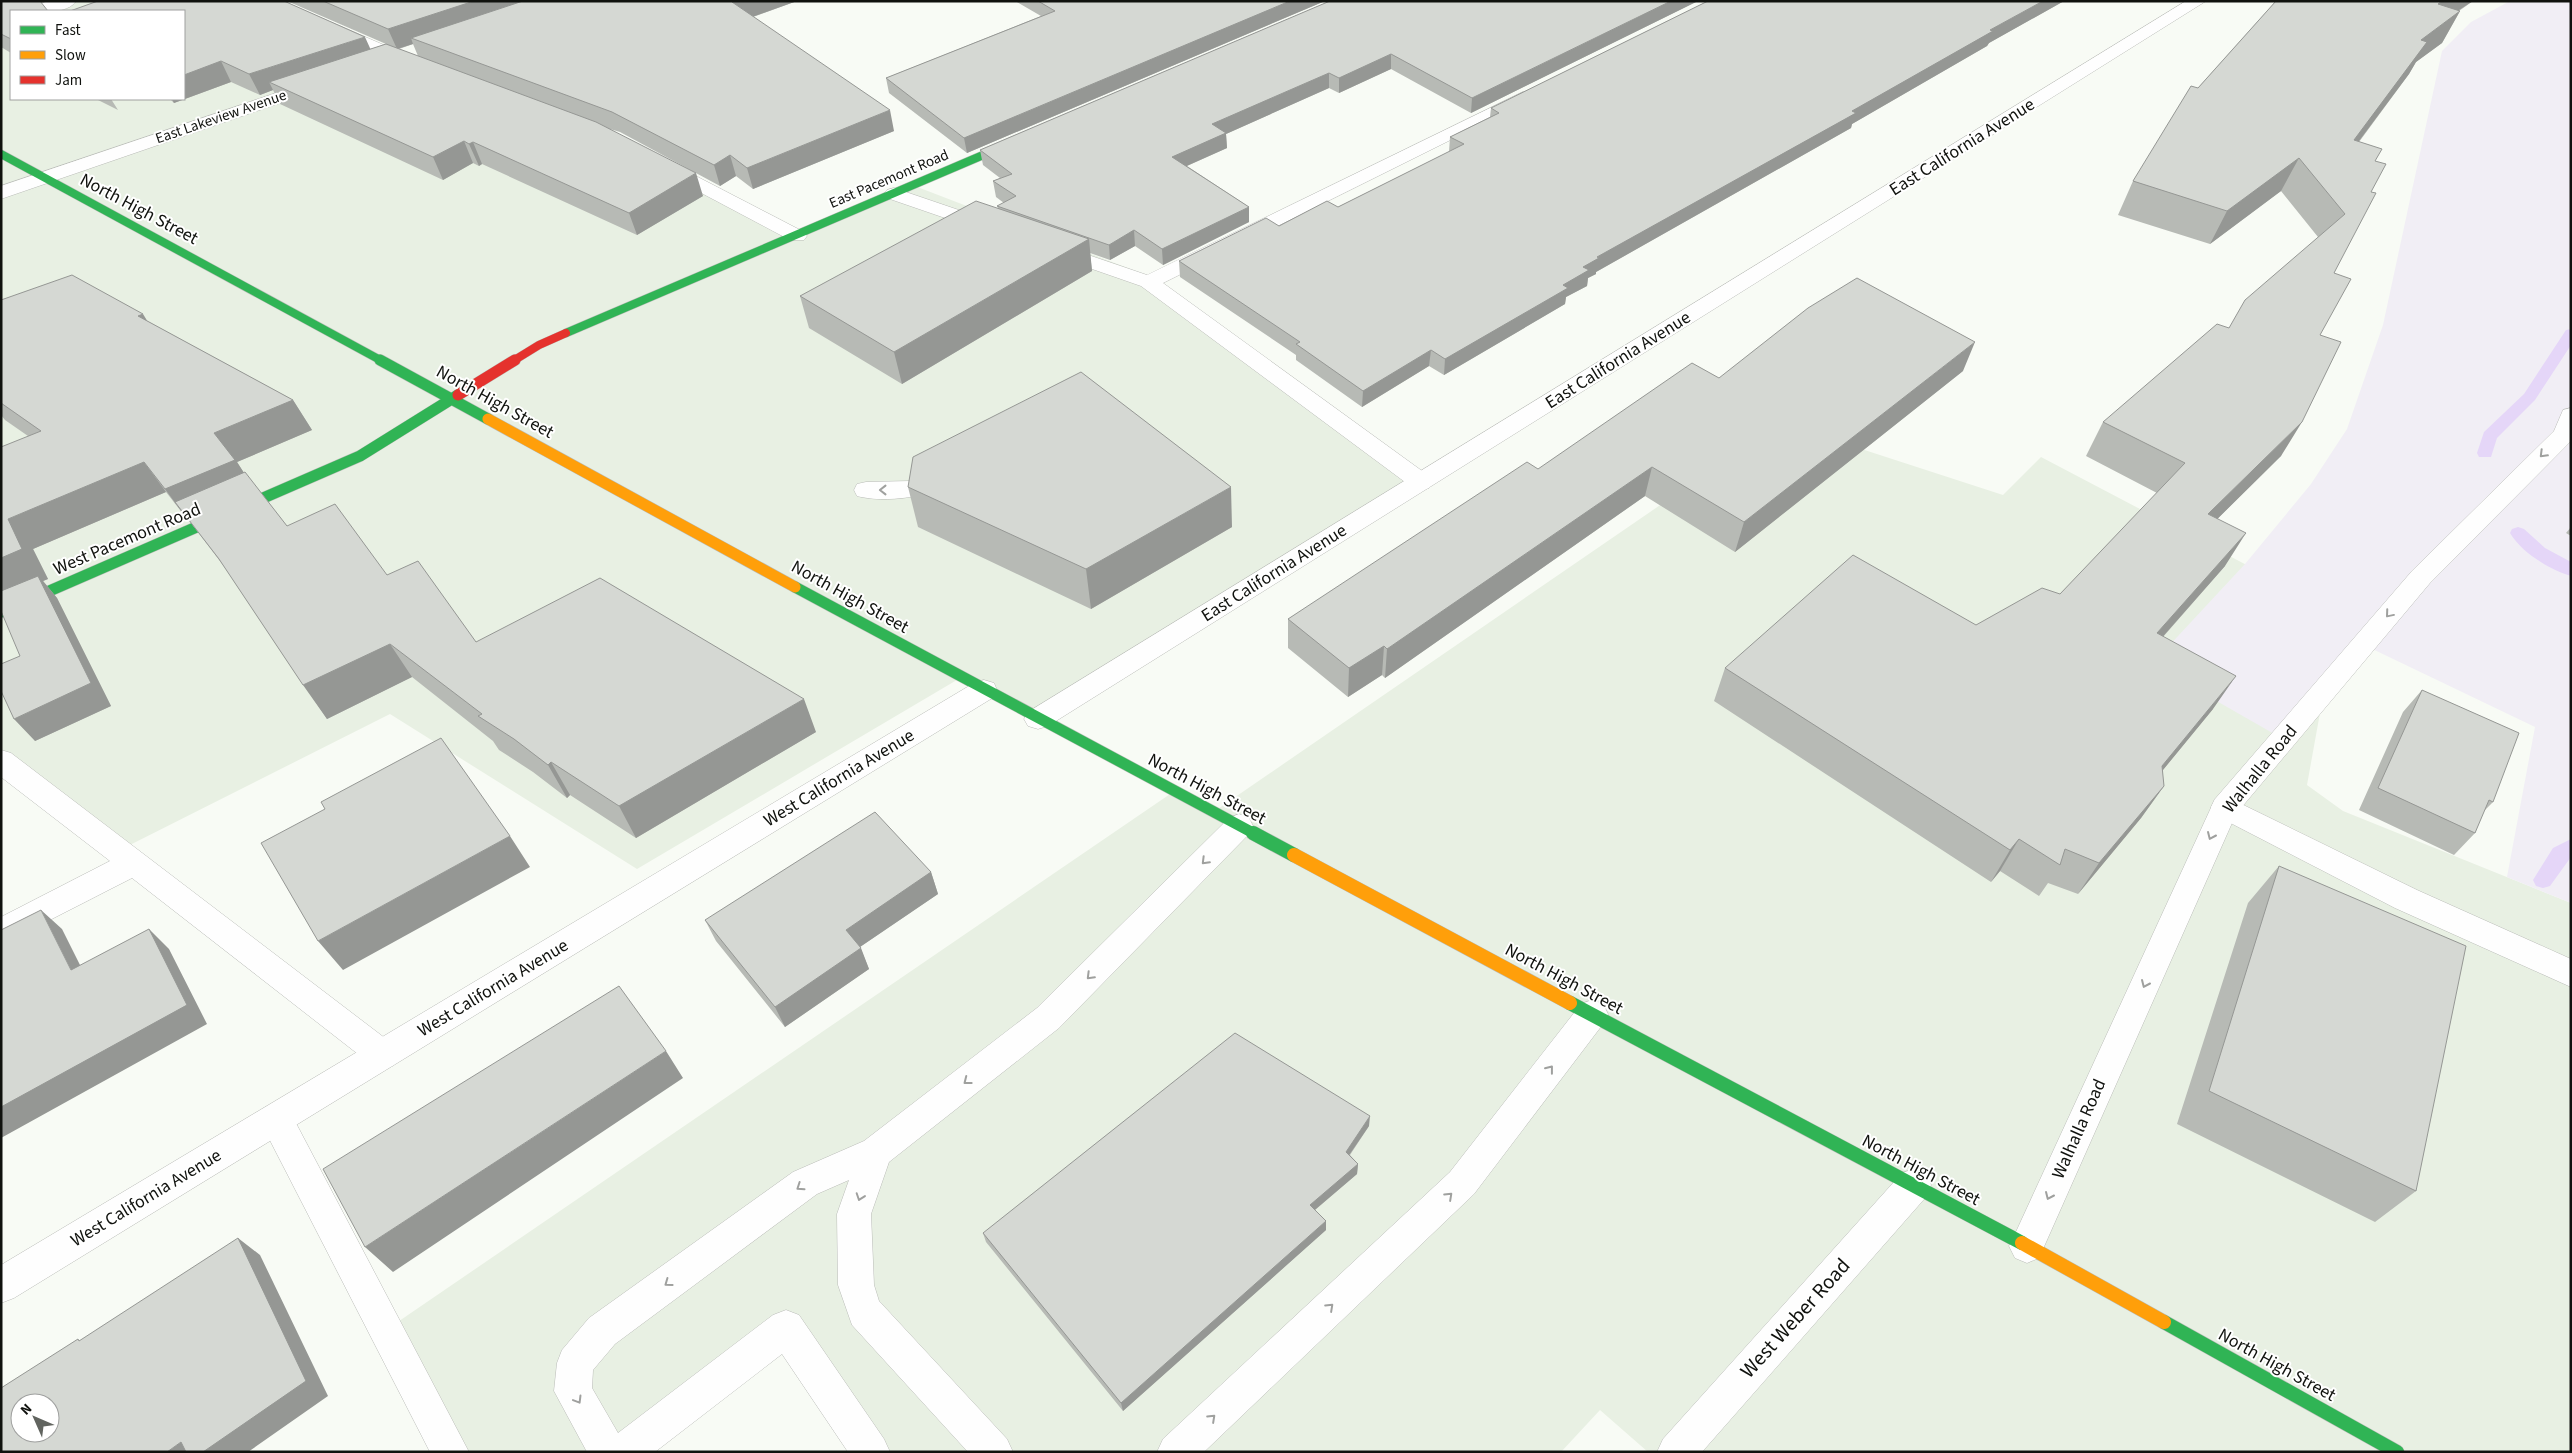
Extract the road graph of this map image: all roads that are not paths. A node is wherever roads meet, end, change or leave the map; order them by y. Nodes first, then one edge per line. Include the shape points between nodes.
1 (68, 1) edge
2 (268, 1) edge
3 (2198, 1) edge
4 (38, 10) edge
5 (426, 48) edge
6 (397, 58) junction
7 (370, 67) edge
8 (427, 69) edge
9 (333, 79) edge
10 (1539, 89) edge
11 (1030, 136) edge
12 (1, 154) edge
13 (646, 156) edge
14 (47, 178) junction
15 (1, 193) edge
16 (894, 194) junction
17 (1008, 234) edge
18 (797, 236) junction
19 (1036, 243) edge
20 (1148, 282) junction
21 (452, 399) junction
22 (2571, 415) edge
23 (958, 466) edge
24 (1421, 482) junction
25 (866, 490) dead end
26 (1, 612) edge
27 (984, 690) junction
28 (1038, 719) junction
29 (1, 761) edge
30 (2225, 807) junction
31 (1239, 826) junction
32 (134, 863) junction
33 (1, 932) edge
34 (2571, 974) edge
35 (1592, 1014) junction
36 (383, 1055) junction
37 (276, 1119) junction
38 (876, 1152) junction
39 (1914, 1185) junction
40 (2027, 1246) junction
41 (1, 1286) edge
42 (450, 1452) edge
43 (608, 1452) edge
44 (624, 1452) edge
45 (871, 1452) edge
46 (994, 1452) edge
47 (1176, 1452) edge
48 (1676, 1452) edge
49 (2397, 1452) edge

1 - 4 street
2 - 6 street
3 - 24 street, East California Avenue
5 - 6 street
6 - 7 street
6 - 8 street
9 - 14 street, East Lakeview Avenue
10 - 20 street
11 - 16 main road, East Pacemont Road
12 - 14 main road, North High Street
13 - 18 street
14 - 15 street, East Lakeview Avenue
14 - 21 main road, North High Street
16 - 17 street
16 - 18 main road, East Pacemont Road
18 - 21 main road, East Pacemont Road via 539,345
19 - 20 street
20 - 24 street
21 - 26 main road, West Pacemont Road via 350,461
21 - 27 main road, North High Street
22 -> 30 street, Walhalla Road via 2564,434 2421,577
23 -> 25 street via 915,489
24 - 28 street, East California Avenue
27 - 28 main road, North High Street
27 - 36 street, West California Avenue
28 - 31 main road, North High Street
29 - 32 street
30 - 34 street via 2406,899
30 -> 40 street, Walhalla Road
31 - 35 main road, North High Street
31 -> 38 street via 1048,1018
32 - 33 street
32 - 36 street
35 - 39 main road, North High Street
47 -> 35 street via 1462,1183
36 - 37 street, West California Avenue
37 - 41 street, West California Avenue
37 - 42 street
38 -> 43 street via 805,1183 602,1331 575,1363 573,1391
38 -> 46 street via 854,1214 856,1285 865,1312
39 - 40 main road, North High Street
39 - 48 street, West Weber Road
40 - 49 main road, North High Street
44 - 45 street via 786,1328

